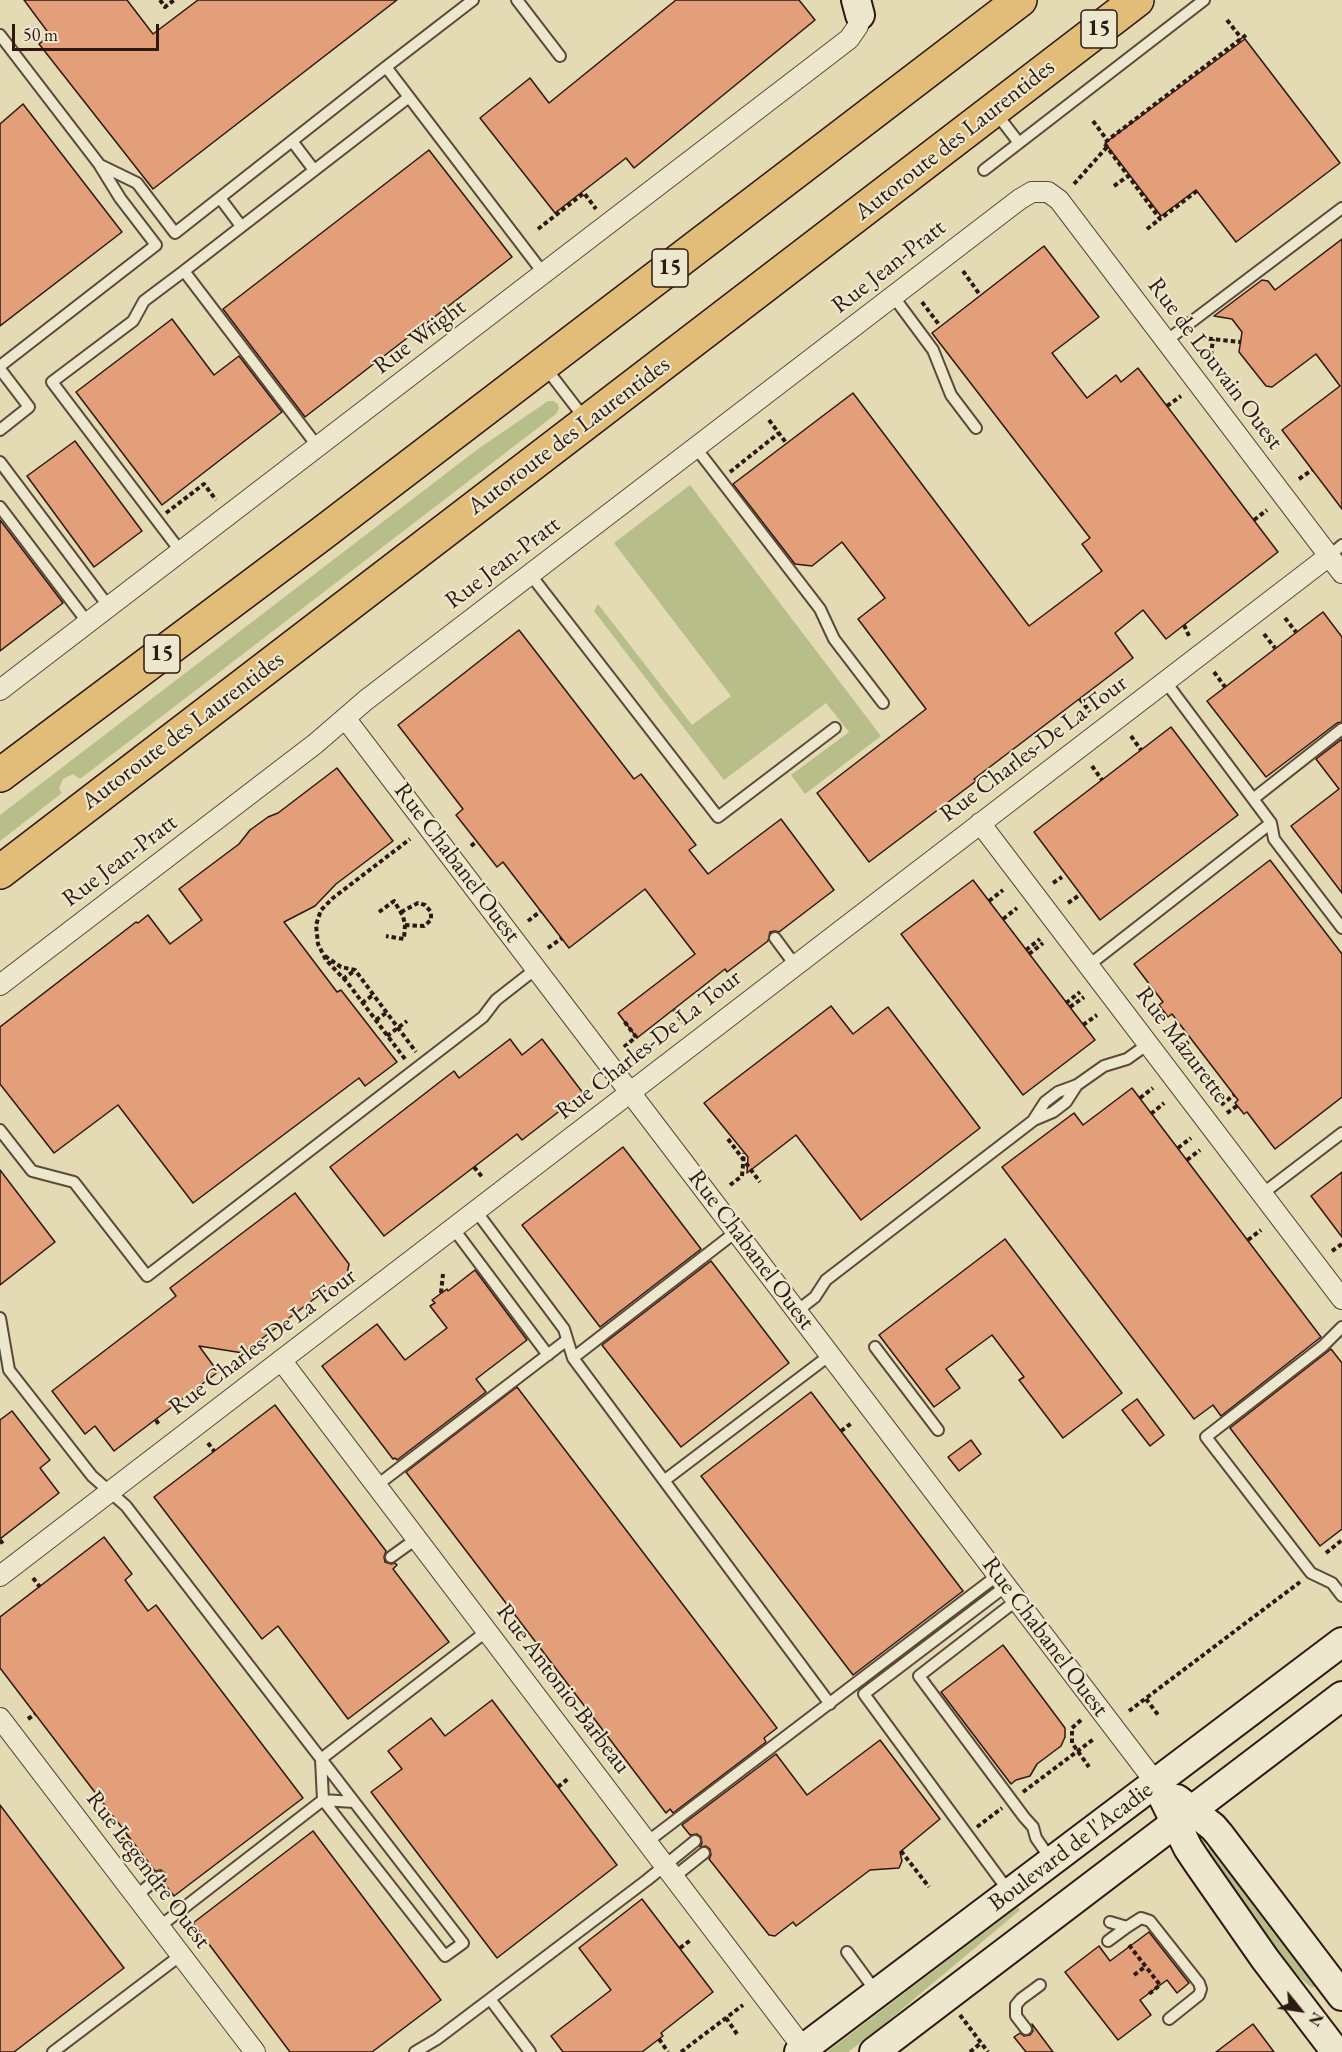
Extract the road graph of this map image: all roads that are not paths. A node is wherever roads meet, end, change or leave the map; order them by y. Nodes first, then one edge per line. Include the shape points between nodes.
1 (473, 0) edge
2 (517, 0) edge
3 (1020, 0) edge
4 (1137, 0) edge
5 (1204, 0) edge
6 (858, 8) edge
7 (0, 35) edge
8 (560, 56) dead end
9 (386, 67) junction
10 (409, 97) junction
11 (994, 110) junction
12 (292, 141) junction
13 (1019, 143) junction
14 (99, 164) junction
15 (314, 170) junction
16 (984, 170) dead end
17 (1043, 191) joint
18 (219, 198) junction
19 (1342, 208) edge
20 (241, 226) junction
21 (184, 271) junction
22 (544, 274) junction
23 (894, 296) junction
24 (1166, 341) junction
25 (544, 365) junction
26 (0, 367) edge
27 (587, 422) junction
28 (976, 428) dead end
29 (0, 430) edge
30 (318, 447) junction
31 (696, 448) junction
32 (0, 462) edge
33 (0, 507) edge
34 (1335, 551) edge
35 (181, 552) junction
36 (1342, 573) edge
37 (530, 574) junction
38 (109, 607) junction
39 (88, 623) junction
40 (1165, 681) junction
41 (0, 690) edge
42 (883, 703) dead end
43 (345, 718) junction
44 (835, 728) dead end
45 (1342, 729) edge
46 (1, 774) edge
47 (1253, 799) junction
48 (980, 822) junction
49 (1271, 823) junction
50 (0, 872) edge
51 (1342, 928) edge
52 (775, 938) dead end
53 (795, 965) junction
54 (1089, 965) junction
55 (537, 968) junction
56 (0, 985) edge
57 (1148, 1044) junction
58 (631, 1091) junction
59 (0, 1130) edge
60 (1342, 1132) edge
61 (1262, 1194) junction
62 (476, 1210) junction
63 (453, 1228) junction
64 (736, 1231) junction
65 (1342, 1299) edge
66 (797, 1311) junction
67 (0, 1318) edge
68 (1342, 1327) edge
69 (567, 1340) junction
70 (875, 1347) dead end
71 (830, 1354) junction
72 (548, 1355) junction
73 (573, 1358) junction
74 (280, 1360) junction
75 (938, 1430) dead end
76 (665, 1480) junction
77 (376, 1486) junction
78 (110, 1492) junction
79 (417, 1539) junction
80 (391, 1557) dead end
81 (0, 1576) edge
82 (1007, 1587) junction
83 (1342, 1596) edge
84 (487, 1631) junction
85 (1342, 1642) edge
86 (856, 1683) junction
87 (864, 1694) junction
88 (1342, 1696) edge
89 (830, 1704) junction
90 (0, 1718) edge
91 (321, 1759) junction
92 (1156, 1783) junction
93 (323, 1800) junction
94 (354, 1802) junction
95 (1184, 1817) junction
96 (695, 1841) dead end
97 (647, 1842) junction
98 (704, 1854) dead end
99 (1053, 1862) junction
100 (669, 1871) junction
101 (159, 1877) dead end
102 (1010, 1893) junction
103 (136, 1896) junction
104 (1110, 1922) dead end
105 (159, 1927) junction
106 (1127, 1927) junction
107 (1108, 1941) dead end
108 (847, 1952) dead end
109 (180, 1955) junction
110 (1040, 1985) dead end
111 (878, 1993) junction
112 (1342, 1996) edge
113 (490, 1999) junction
114 (1169, 2019) dead end
115 (1026, 2029) dead end
116 (437, 2039) junction
117 (801, 2050) edge
118 (53, 2052) edge
119 (255, 2052) edge
120 (415, 2052) edge
121 (431, 2052) edge
122 (530, 2052) edge
123 (874, 2052) edge
124 (1336, 2052) edge

1 - 9 lane
2 - 8 lane
3 - 25 highway, 15
4 - 11 highway, Autoroute des Laurentides / 15
5 - 13 lane
6 - 22 street, Rue Wright via 858,26 849,39
7 - 14 lane
9 - 10 lane
9 - 12 lane
10 - 15 lane
10 - 22 lane
11 - 13 lane
11 - 27 highway, Autoroute des Laurentides / 15
12 - 15 lane
12 - 18 lane
13 - 16 lane
14 - 18 lane via 137,183 175,232
14 - 26 lane via 156,245
15 - 20 lane
17 - 23 street, Rue Jean-Pratt via 1020,199
17 - 24 street, Rue de Louvain Ouest via 1059,200
18 - 20 lane
19 - 24 lane
20 - 21 lane
21 - 30 lane
21 - 35 lane via 144,301 133,321 52,382
22 - 30 street, Rue Wright
23 - 28 lane via 933,350 951,395
23 - 31 street, Rue Jean-Pratt
24 - 34 street, Rue de Louvain Ouest
25 - 27 lane
25 - 46 highway, 15
26 - 29 lane via 29,407
27 - 50 highway, Autoroute des Laurentides / 15
30 - 35 street, Rue Wright
31 - 37 street, Rue Jean-Pratt
31 - 42 lane via 820,609 834,639
32 - 38 lane
33 - 39 lane
34 - 36 street, Rue de Louvain Ouest
34 - 40 street, Rue Charles-De La Tour
35 - 38 street, Rue Wright
37 - 43 street, Rue Jean-Pratt
37 - 44 lane via 718,817
38 - 39 street, Rue Wright
39 - 41 street, Rue Wright
40 - 47 lane
40 - 48 street, Rue Charles-De La Tour
43 - 55 street, Rue Chabanel Ouest
43 - 56 street, Rue Jean-Pratt
45 - 47 lane
47 - 49 lane
48 - 53 street, Rue Charles-De La Tour
48 - 54 street, Rue Mazurette
49 - 51 lane via 1274,839
49 - 54 lane
52 - 53 lane
53 - 58 street, Rue Charles-De La Tour
54 - 57 street, Rue Mazurette
55 - 58 street, Rue Chabanel Ouest
55 - 59 lane via 496,1000 483,1017 147,1276 74,1182 32,1171
57 - 61 street, Rue Mazurette
57 - 66 lane via 1127,1059 1098,1069 1077,1085 1066,1102 1034,1120 825,1280 814,1297
58 - 62 street, Rue Charles-De La Tour
58 - 64 street, Rue Chabanel Ouest
60 - 61 lane
61 - 65 street, Rue Mazurette
62 - 63 street, Rue Charles-De La Tour
62 - 69 lane via 564,1329
63 - 72 lane
63 - 74 street, Rue Charles-De La Tour
64 - 66 street, Rue Chabanel Ouest
64 - 73 lane
66 - 71 street, Rue Chabanel Ouest
67 - 78 lane via 9,1370 92,1476
68 - 83 lane via 1206,1437 1311,1574 1332,1583
69 - 72 lane
69 - 73 lane
70 - 75 lane
71 - 76 lane
71 - 82 street, Rue Chabanel Ouest
72 - 77 lane
73 - 76 lane
74 - 77 street, Rue Antonio-Barbeau
74 - 78 street, Rue Charles-De La Tour
76 - 89 lane
77 - 79 street, Rue Antonio-Barbeau
78 - 81 street, Rue Charles-De La Tour
78 - 91 lane via 126,1506
79 - 80 lane
79 - 84 street, Rue Antonio-Barbeau
82 - 86 lane
82 - 87 lane
82 - 92 street, Rue Chabanel Ouest
82 - 99 lane via 919,1676 1033,1827
84 - 91 lane
84 - 97 street, Rue Antonio-Barbeau
85 - 92 main road, Boulevard de l'Acadie
86 - 87 lane
86 - 89 lane
87 - 102 lane
88 - 95 main road, Boulevard de l'Acadie
89 - 97 lane
90 - 103 street, Rue Legendre Ouest
91 - 93 lane
91 - 94 lane
92 - 95 main road, Rue Chabanel Ouest
92 - 99 main road, Boulevard de l'Acadie
93 - 94 lane
93 - 94 lane via 445,1956 463,1942
93 - 105 lane
95 - 112 main road, Rue Chabanel Ouest via 1219,1834
95 - 123 main road, Boulevard de l'Acadie
95 - 124 main road, Rue Chabanel Ouest via 1188,1848
96 - 100 lane
97 - 100 street, Rue Antonio-Barbeau
98 - 100 lane
99 - 102 main road, Boulevard de l'Acadie
100 - 113 lane via 647,1880
100 - 117 street, Rue Antonio-Barbeau
101 - 103 lane
102 - 111 main road, Boulevard de l'Acadie
103 - 105 street, Rue Legendre Ouest
104 - 106 lane
105 - 109 street, Rue Legendre Ouest
106 - 107 lane
106 - 114 lane via 1141,1918 1150,1921 1200,1986 1197,1998
108 - 111 lane
109 - 118 lane
109 - 119 street, Rue Legendre Ouest
110 - 115 lane via 1016,2005 1016,2016
111 - 117 main road, Boulevard de l'Acadie
113 - 116 lane
113 - 122 lane
116 - 120 lane
116 - 121 lane

